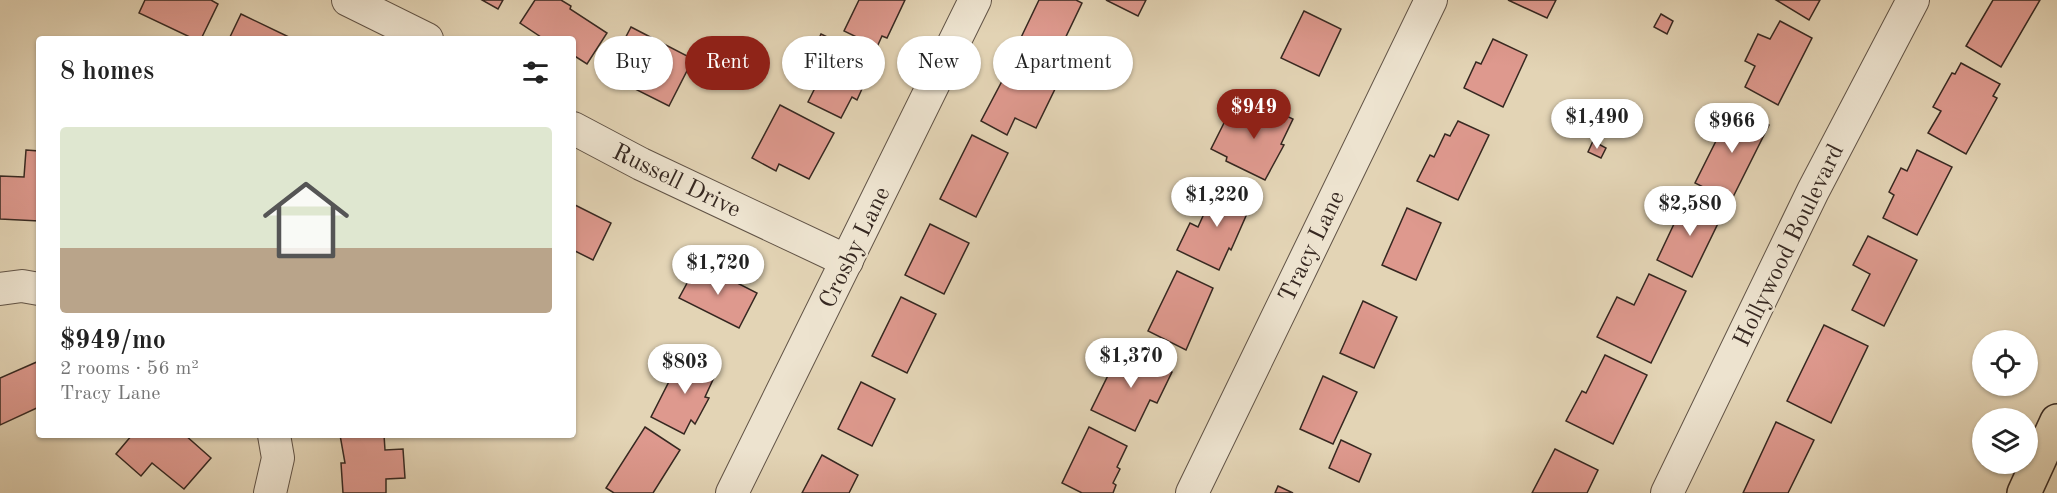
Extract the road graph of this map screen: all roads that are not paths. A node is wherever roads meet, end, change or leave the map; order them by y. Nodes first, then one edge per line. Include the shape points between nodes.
1 (348, 0) edge
2 (975, 0) edge
3 (1431, 0) edge
4 (1913, 0) edge
5 (421, 36) edge
6 (576, 130) edge
7 (847, 261) junction
8 (36, 288) edge
9 (0, 289) edge
10 (2057, 421) edge
11 (275, 438) edge
12 (270, 493) edge
13 (732, 493) edge
14 (1192, 493) edge
15 (1667, 493) edge
16 (2024, 493) edge

1 - 5 street
2 - 7 street, Crosby Lane
3 - 14 street, Tracy Lane
4 - 15 street, Hollywood Boulevard via 1813,191
6 - 7 street, Russell Drive
7 - 13 street, Crosby Lane
8 - 9 street
10 - 16 main road
11 - 12 street via 278,458

